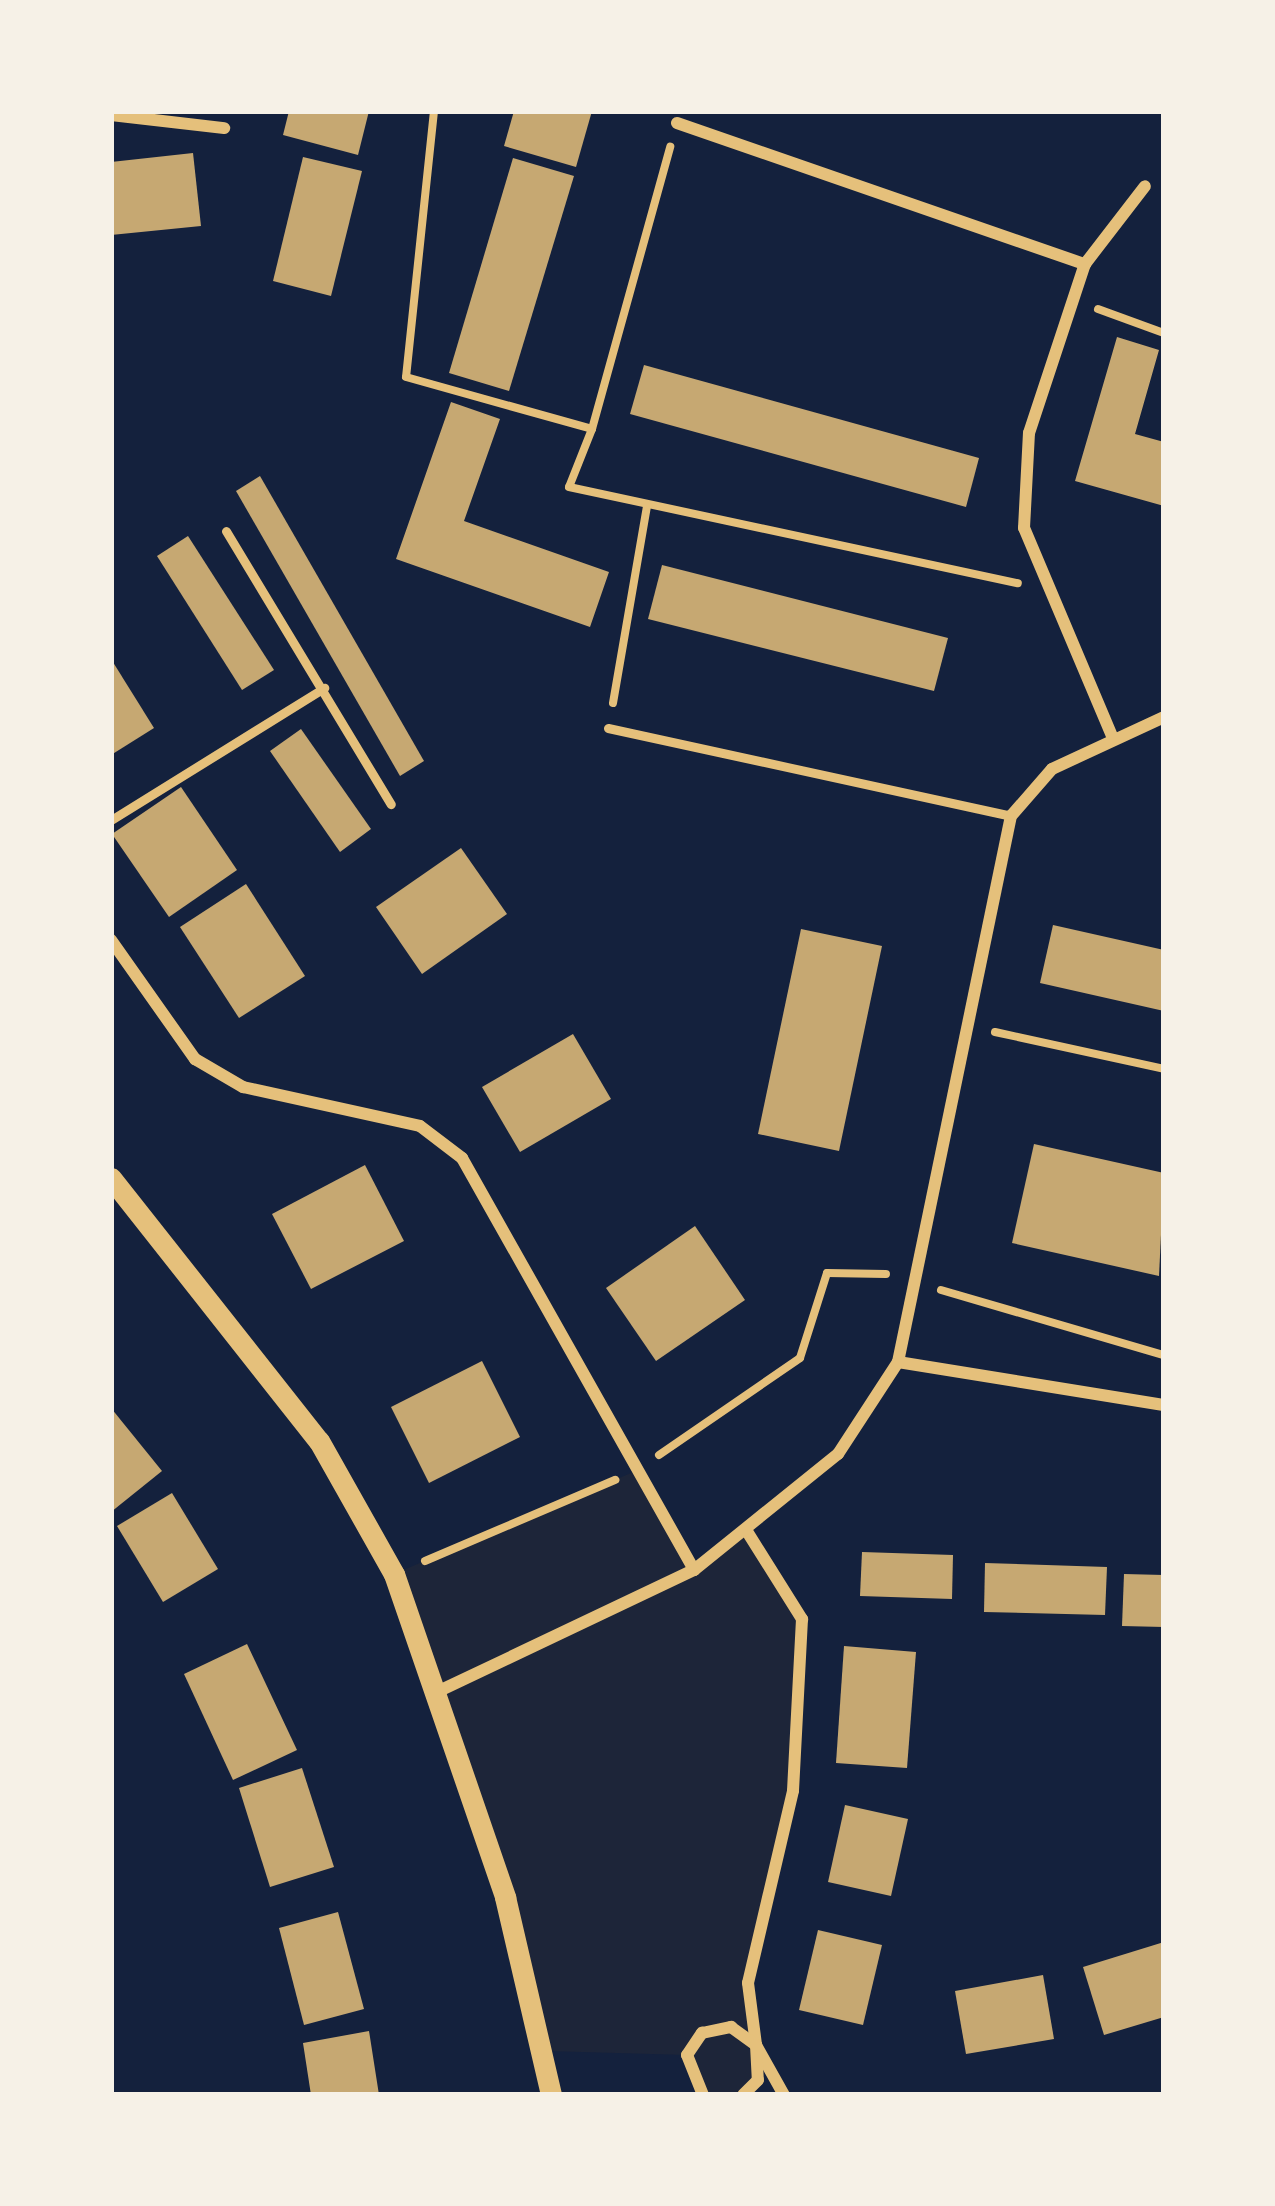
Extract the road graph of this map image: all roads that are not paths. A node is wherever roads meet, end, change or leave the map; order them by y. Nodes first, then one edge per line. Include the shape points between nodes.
1 (167, 114) edge
2 (111, 115) edge
3 (677, 123) road end
4 (224, 128) dead end
5 (1145, 186) dead end
6 (1085, 264) junction
7 (226, 531) dead end
8 (324, 688) junction
9 (1164, 717) edge
10 (608, 728) road end
11 (1112, 736) junction
12 (391, 804) dead end
13 (1011, 815) junction
14 (111, 820) edge
15 (111, 940) edge
16 (111, 1178) edge
17 (898, 1362) junction
18 (1164, 1405) edge
19 (748, 1534) junction
20 (694, 1570) junction
21 (439, 1691) junction
22 (756, 2045) junction
23 (551, 2095) edge
24 (703, 2095) edge
25 (743, 2095) edge
26 (784, 2095) edge

1 - 2 street
1 - 4 street
3 - 6 street
5 - 6 street
6 - 11 street via 1029,433 1024,528 1037,581
7 - 8 lane
8 - 12 lane
8 - 14 lane
9 - 11 street
10 - 13 lane
11 - 13 street via 1052,769
13 - 17 street
15 - 20 street via 195,1059 243,1087 420,1126 463,1158
16 - 21 street via 319,1441 394,1574
17 - 18 street
17 - 19 street via 838,1454
19 - 20 street
19 - 22 street via 802,1619 793,1791 748,1983
20 - 21 street
21 - 23 street via 505,1897
22 - 24 street via 730,2027 702,2033 687,2055
22 - 25 street via 758,2080
22 - 26 street

